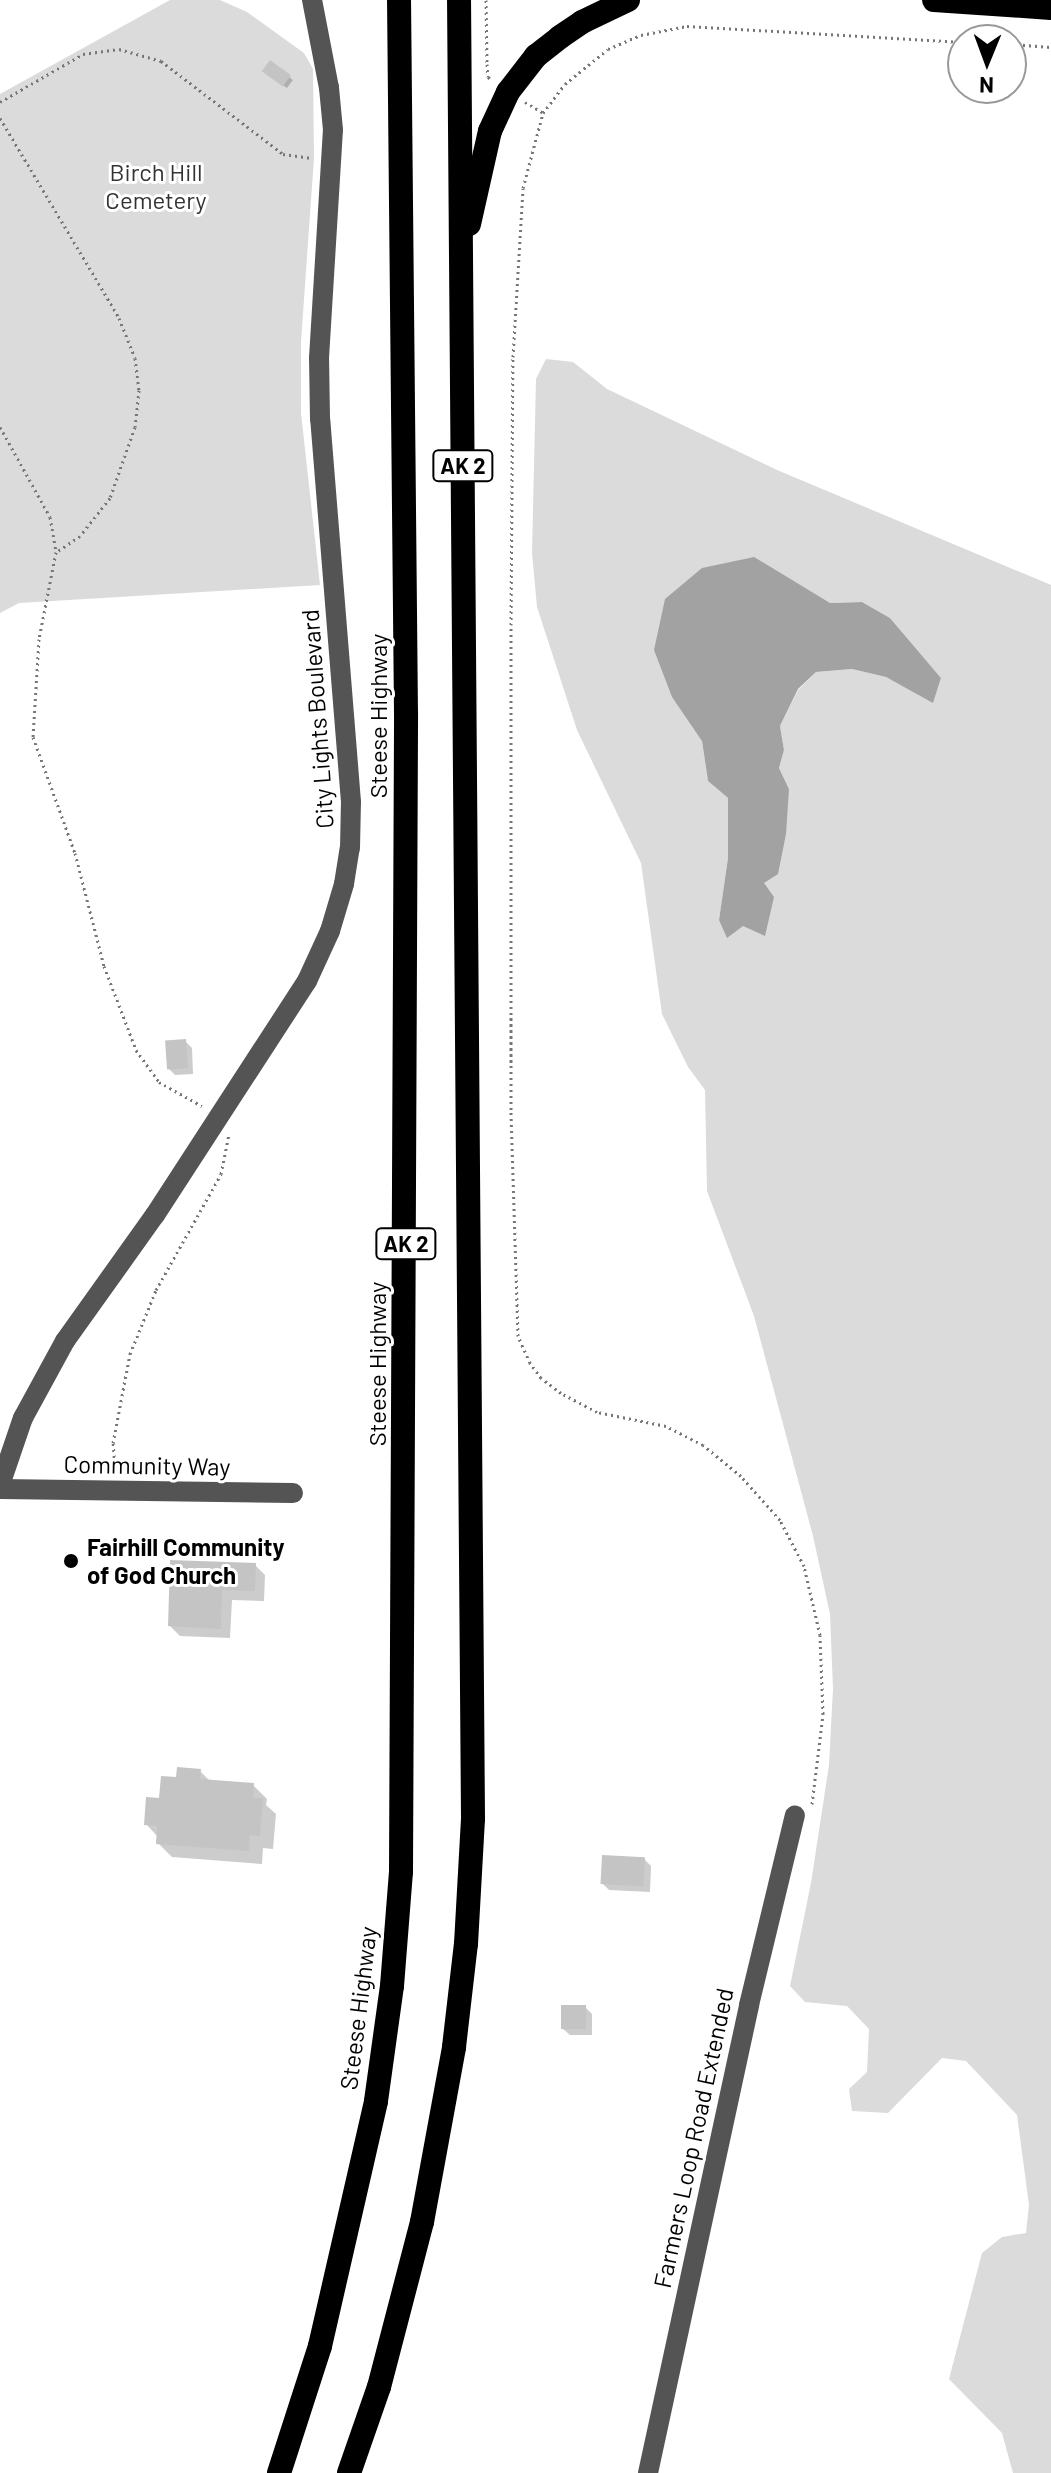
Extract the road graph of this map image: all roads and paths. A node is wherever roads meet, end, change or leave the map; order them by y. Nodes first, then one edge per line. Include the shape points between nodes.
1 (312, 0) edge
2 (399, 0) edge
3 (459, 0) edge
4 (486, 0) edge
5 (628, 0) edge
6 (934, 0) edge
7 (1051, 8) edge
8 (947, 41) edge
9 (1027, 45) edge
10 (1051, 47) edge
11 (497, 84) dead end
12 (0, 102) edge
13 (525, 102) dead end
14 (543, 113) junction
15 (0, 118) edge
16 (331, 159) junction
17 (460, 266) junction
18 (0, 427) edge
19 (56, 552) junction
20 (223, 1114) junction
21 (0, 1487) edge
22 (116, 1491) junction
23 (293, 1493) dead end
24 (802, 1815) joint
25 (279, 2473) edge
26 (349, 2473) edge
27 (648, 2473) edge

1 - 16 street, City Lights Boulevard via 329,88
2 - 25 highway, Steese Highway / AK 2 via 406,714 401,1872 392,1986 373,2115 320,2346
3 - 17 highway, AK 2
4 - 11 path via 488,77
5 - 17 highway via 536,56 503,100 490,131
6 - 7 highway
8 - 14 path via 665,29 608,49 585,64
9 - 10 path
12 - 16 path via 83,54 119,49 161,61 283,154
13 - 14 path
14 - 24 path via 523,188 513,357 511,1110 518,1336 541,1378 561,1393 597,1412 666,1426 703,1445 741,1476 780,1520 804,1566 820,1635 819,1771
15 - 19 path via 119,318 135,358 135,427 115,486 94,521
16 - 20 street, City Lights Boulevard via 320,419 345,708 350,848 330,931 307,981
17 - 26 highway, AK 2 via 473,1819 454,2047 422,2222 379,2387
18 - 19 path via 50,517
19 - 20 path via 39,639 33,737 75,853 104,966 136,1050 159,1082 184,1100
20 - 21 street, City Lights Boulevard via 65,1341 23,1418
20 - 22 path via 231,1138 221,1174 156,1290 130,1354 113,1443
21 - 22 street, Community Way
22 - 23 street, Community Way
24 - 27 street, Farmers Loop Road Extended via 749,2005

